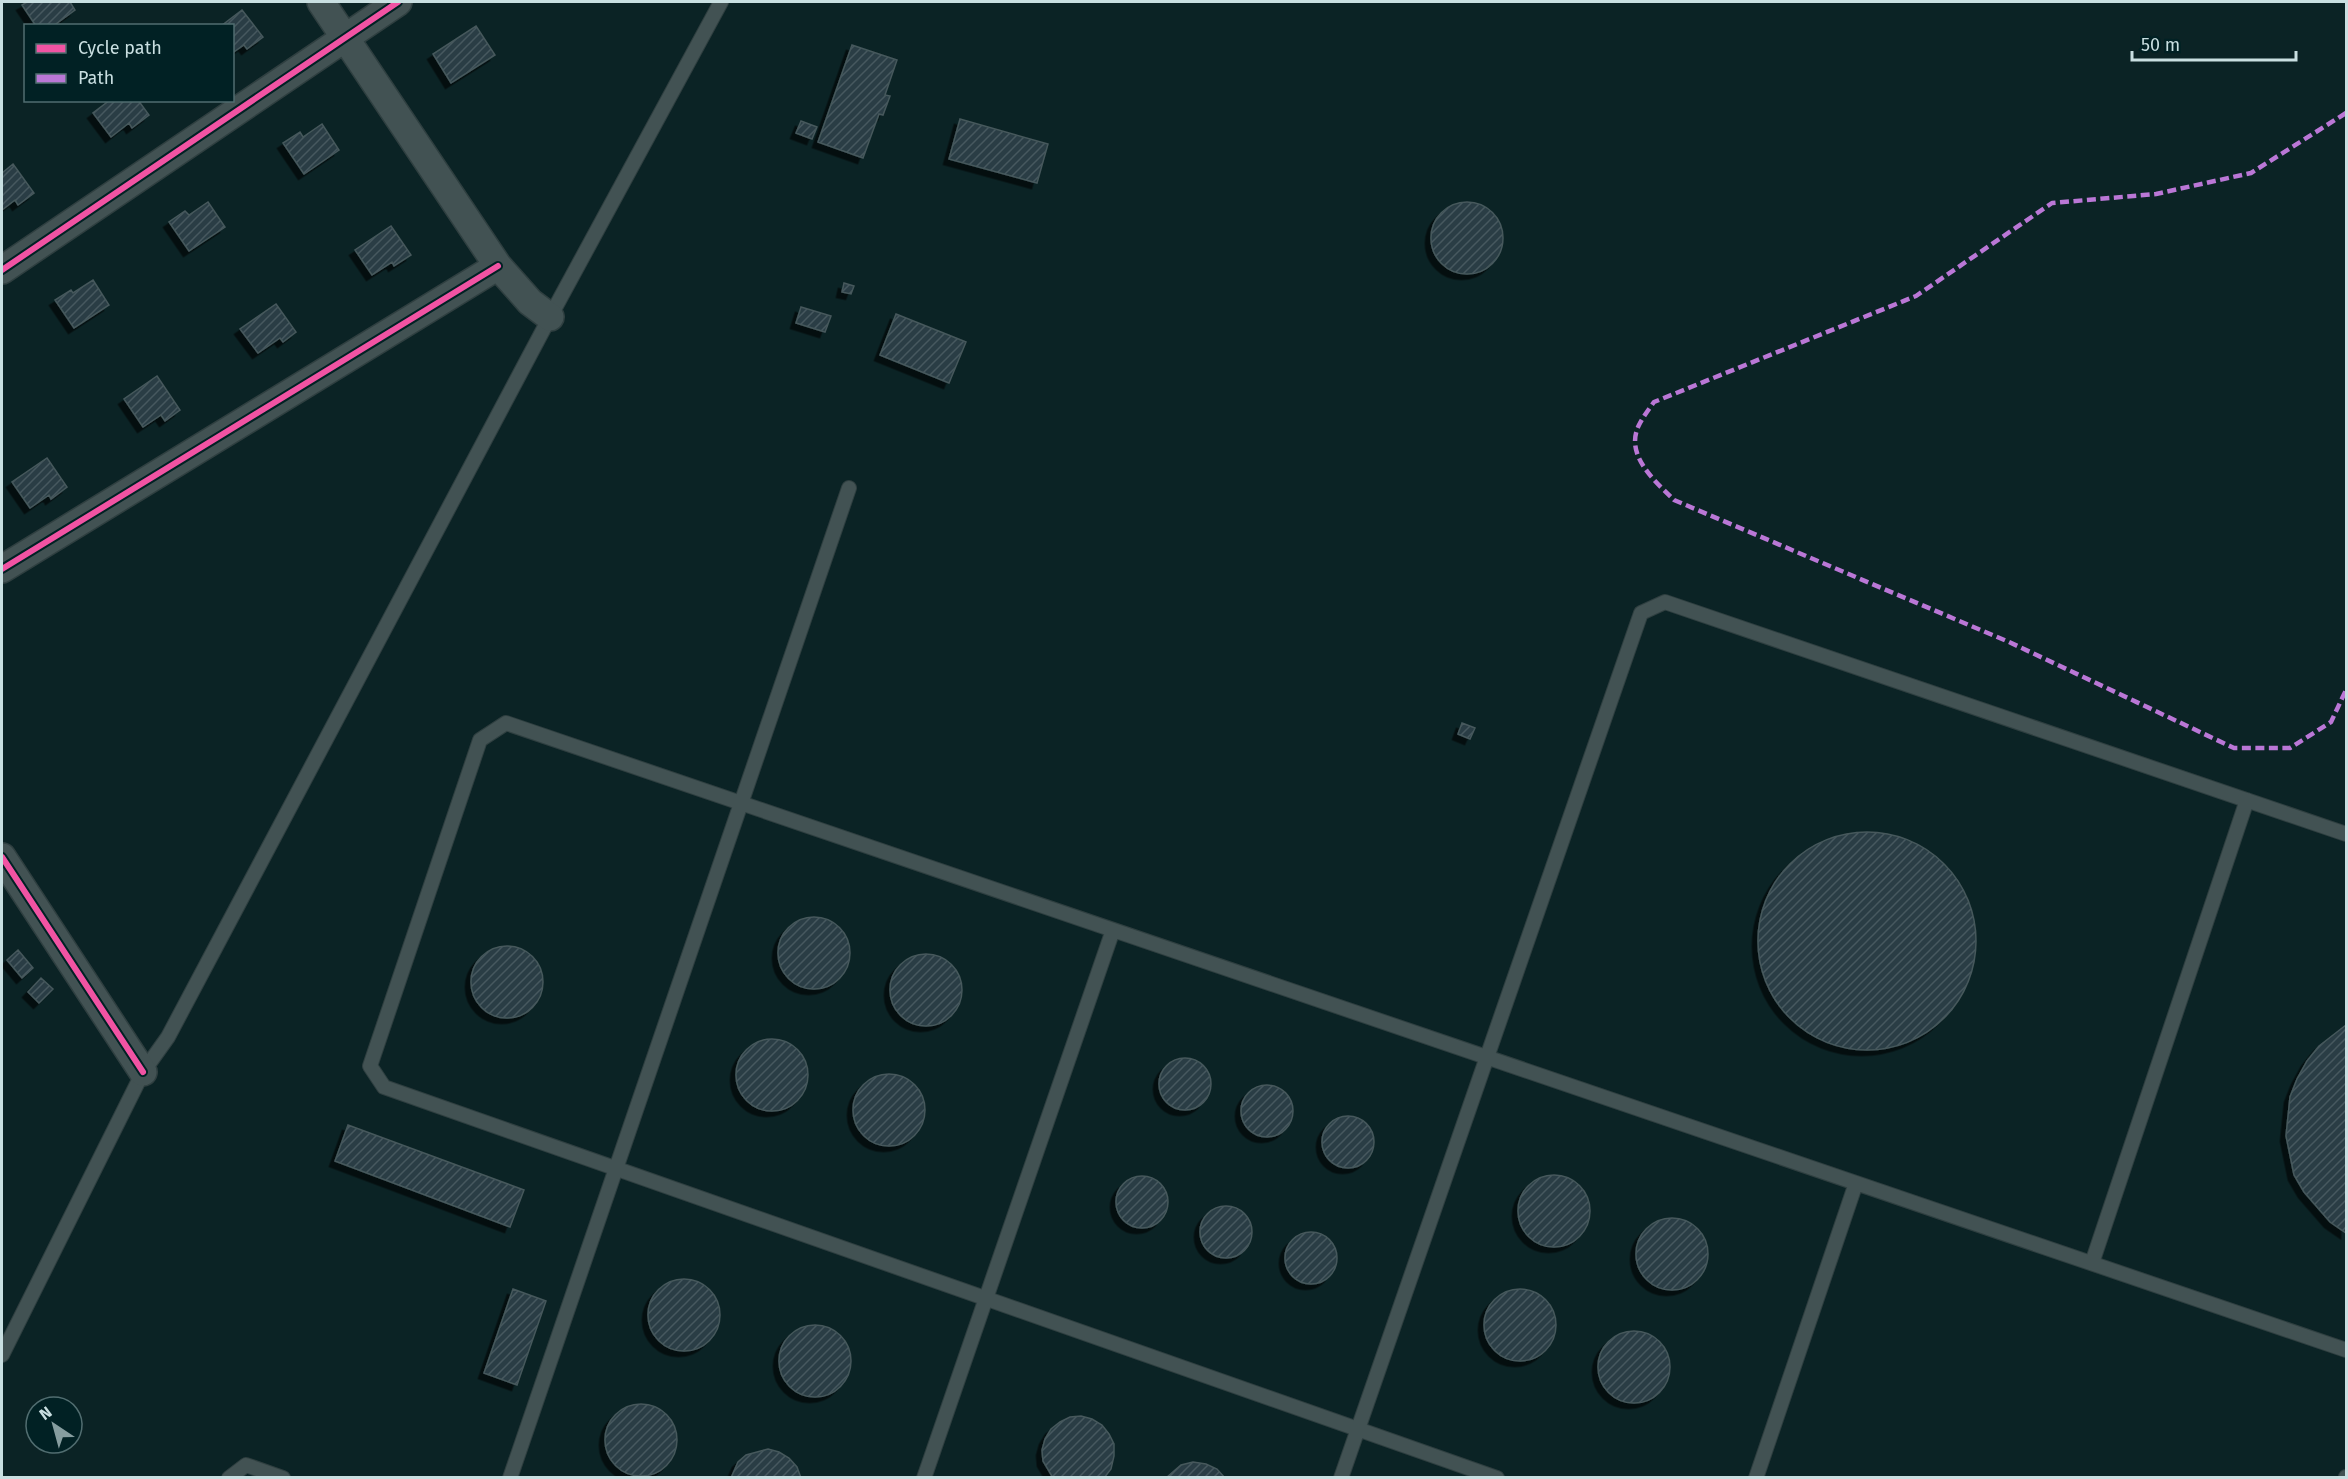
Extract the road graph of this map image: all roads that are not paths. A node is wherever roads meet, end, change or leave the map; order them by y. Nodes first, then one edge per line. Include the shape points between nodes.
1 (321, 2) edge
2 (398, 2) edge
3 (721, 2) edge
4 (345, 37) junction
5 (498, 266) junction
6 (2, 270) edge
7 (550, 316) junction
8 (849, 488) dead end
9 (2, 569) edge
10 (2247, 800) junction
11 (741, 803) junction
12 (2346, 834) edge
13 (2, 857) edge
14 (1113, 930) junction
15 (1486, 1057) junction
16 (143, 1072) junction
17 (616, 1169) junction
18 (1856, 1183) junction
19 (2092, 1263) junction
20 (985, 1298) junction
21 (2346, 1350) edge
22 (2, 1355) edge
23 (1358, 1429) junction
24 (229, 1478) edge
25 (283, 1478) edge
26 (510, 1478) edge
27 (924, 1478) edge
28 (1341, 1478) edge
29 (1497, 1478) edge
30 (1756, 1478) edge

1 - 4 street
2 - 4 street
3 - 7 lane
4 - 5 street
4 - 6 street
5 - 7 street via 530,302
5 - 9 street
7 - 16 lane via 173,1027
8 - 11 lane
10 - 12 lane
10 - 15 lane via 1665,602 1641,613
10 - 19 lane
11 - 14 lane
11 - 17 lane
11 - 17 lane via 506,723 480,740 370,1066 384,1087
13 - 16 street
14 - 15 lane
14 - 20 lane
15 - 18 lane
15 - 23 lane
16 - 22 lane
17 - 20 lane
17 - 26 lane
18 - 19 lane
18 - 30 lane
19 - 21 lane
20 - 23 lane
20 - 27 lane
23 - 28 lane
23 - 29 lane
24 - 25 lane via 246,1465

